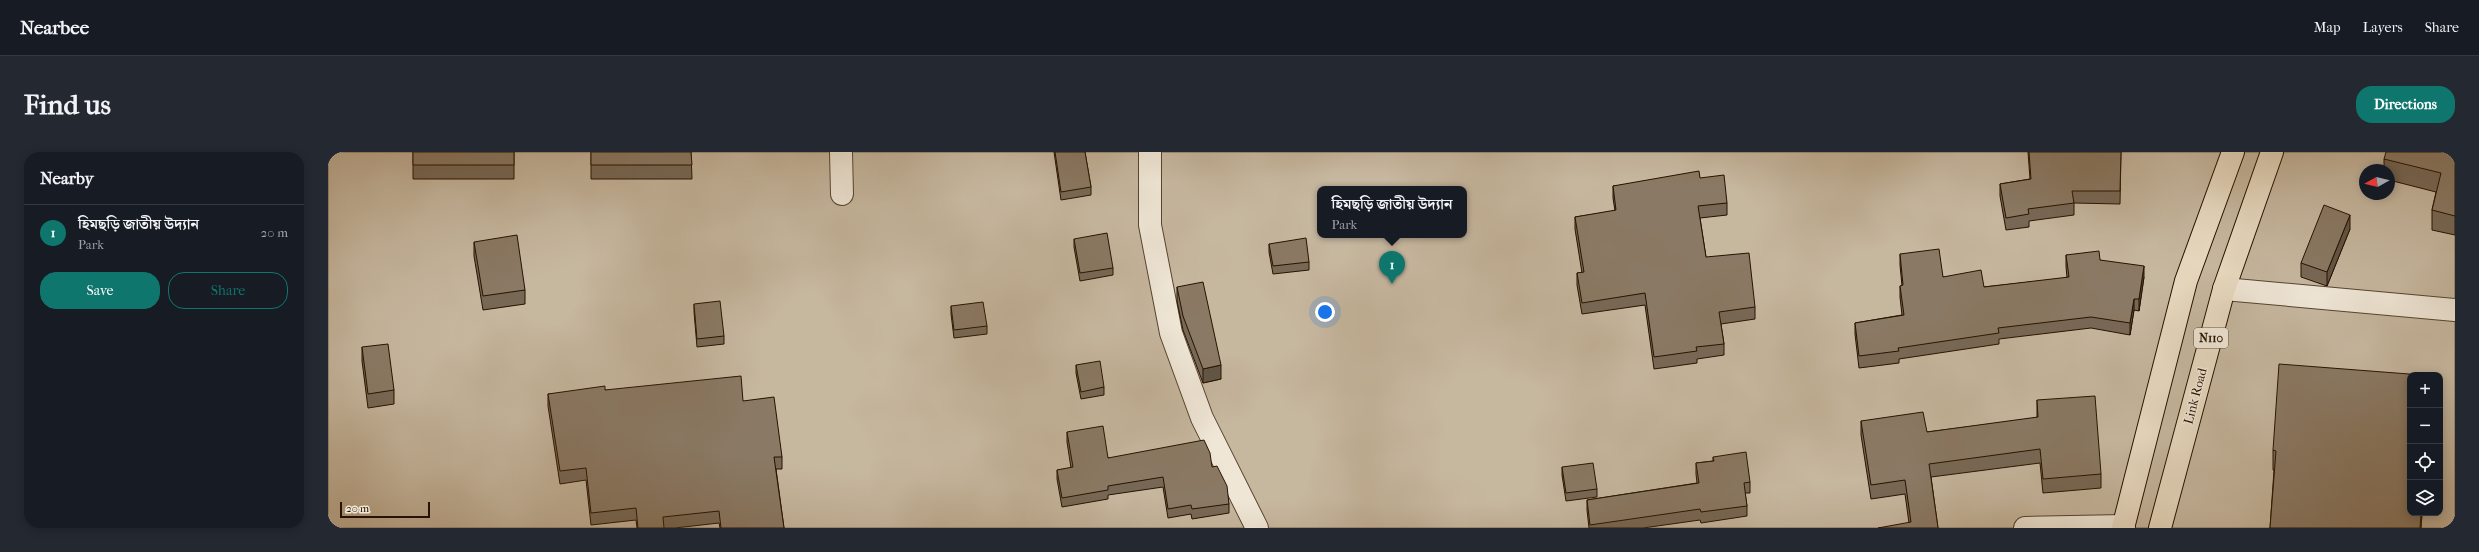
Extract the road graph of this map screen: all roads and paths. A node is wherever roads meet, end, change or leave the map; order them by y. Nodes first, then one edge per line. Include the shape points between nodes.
1 (841, 152) edge
2 (1150, 152) edge
3 (2233, 152) edge
4 (2272, 152) edge
5 (842, 194) dead end
6 (2224, 289) junction
7 (2455, 310) edge
8 (2124, 527) edge
9 (1257, 528) edge
10 (2025, 528) edge
11 (2160, 528) edge

1 - 5 street
2 - 9 street via 1150,225 1171,333 1202,418
3 - 8 highway, N110 via 2186,282
4 - 6 highway, Link Road / N110
6 - 7 street
6 - 11 highway, Link Road / N110
8 - 10 street

